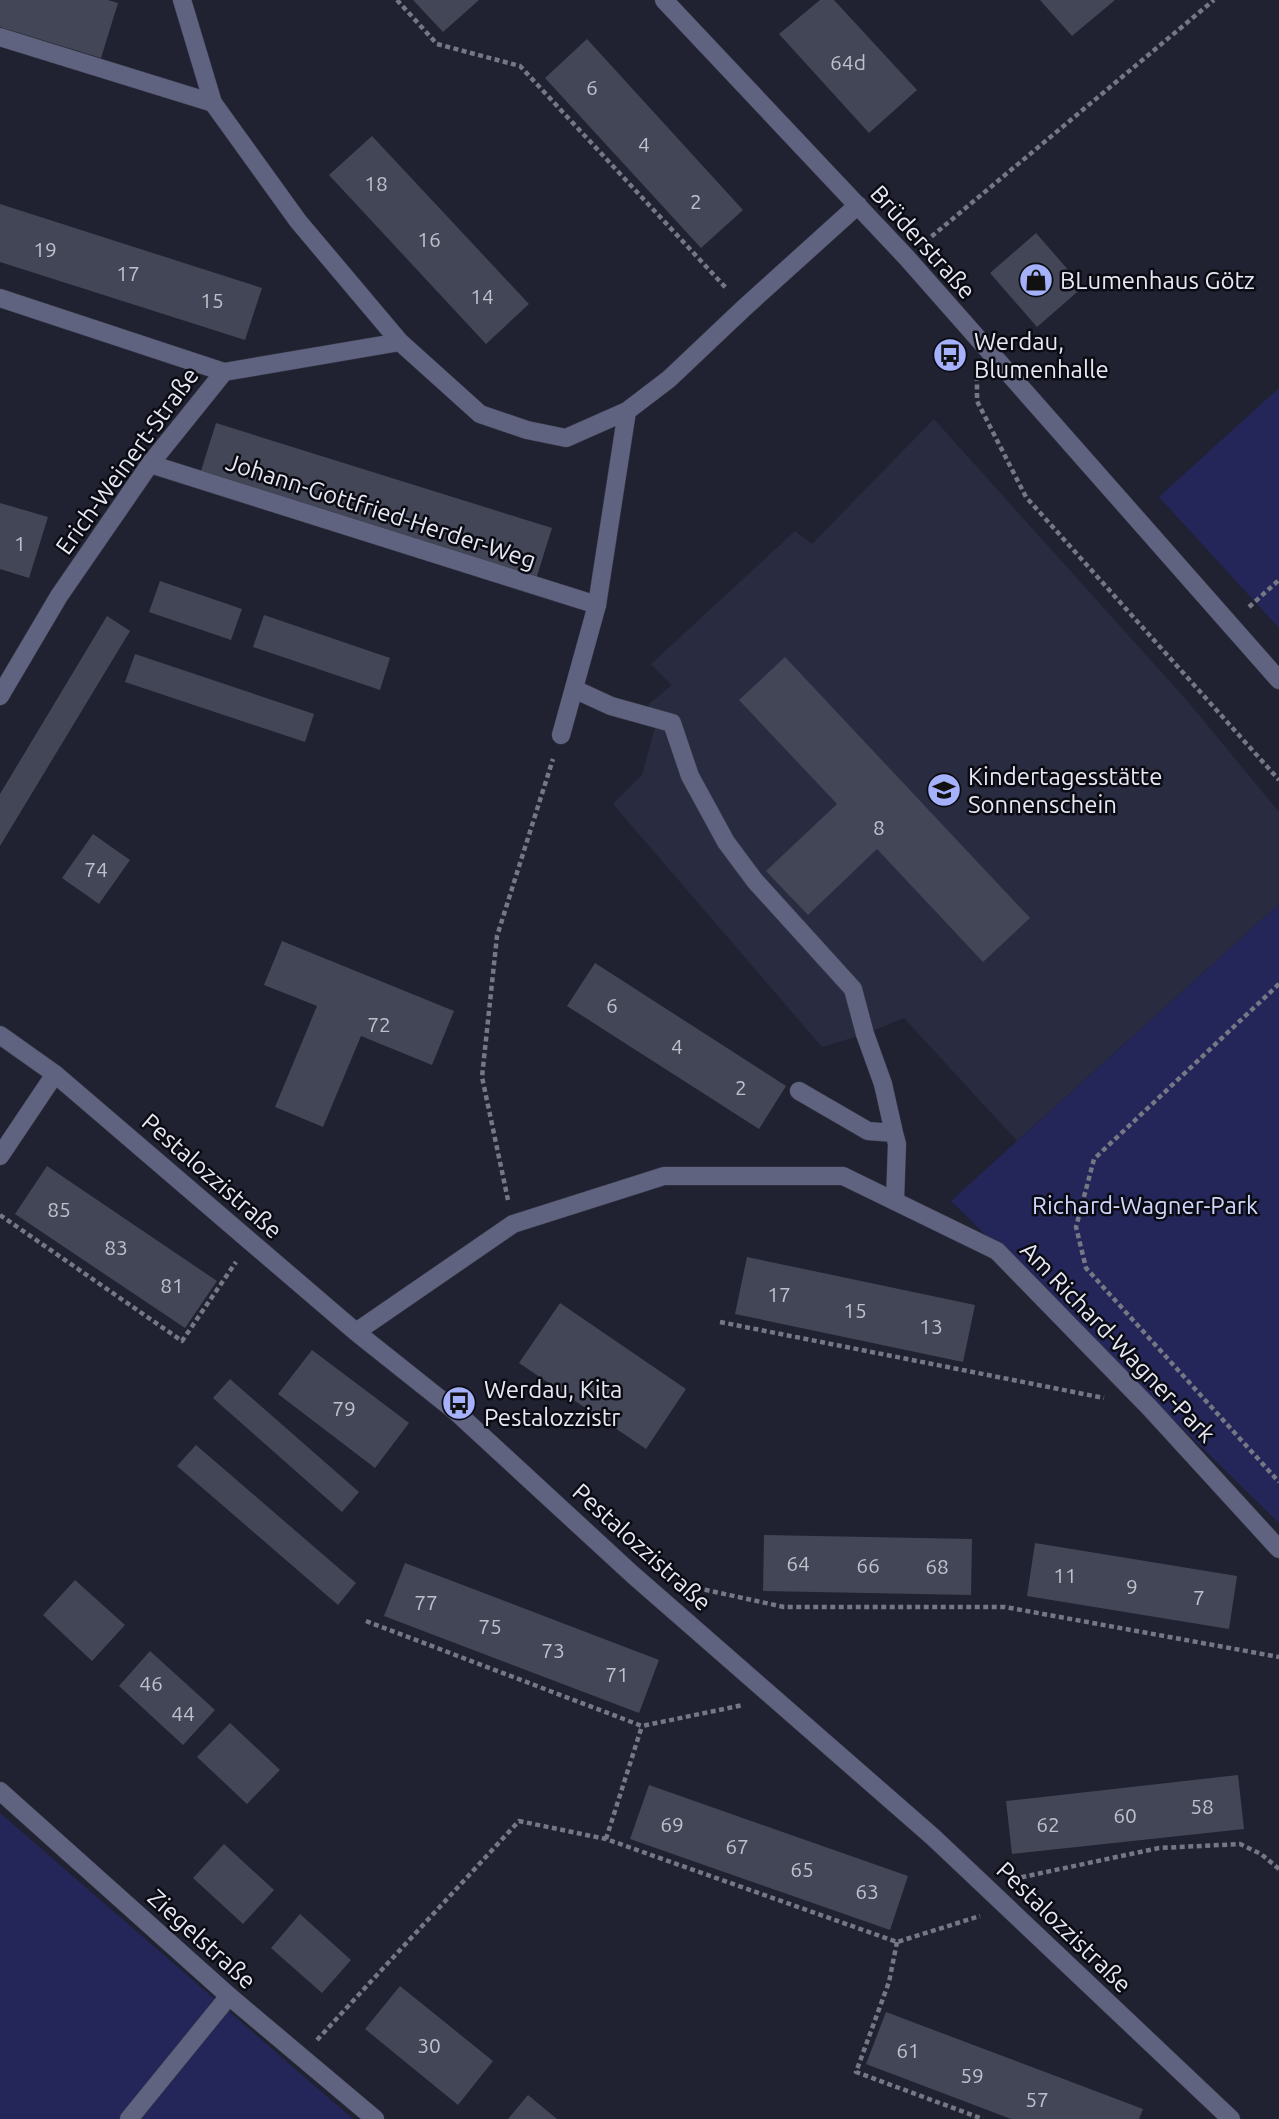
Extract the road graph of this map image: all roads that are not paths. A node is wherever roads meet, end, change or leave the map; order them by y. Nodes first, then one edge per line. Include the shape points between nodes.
1 (182, 0) edge
2 (664, 0) edge
3 (0, 37) edge
4 (213, 103) junction
5 (858, 205) junction
6 (0, 298) edge
7 (400, 342) junction
8 (224, 372) junction
9 (627, 411) junction
10 (150, 464) junction
11 (597, 605) junction
12 (1279, 680) edge
13 (574, 689) junction
14 (0, 696) edge
15 (561, 734) road end
16 (0, 1035) edge
17 (55, 1074) junction
18 (799, 1091) dead end
19 (894, 1133) junction
20 (0, 1156) edge
21 (895, 1201) junction
22 (356, 1332) junction
23 (1279, 1549) edge
24 (0, 1791) edge
25 (229, 1996) junction
26 (129, 2119) edge
27 (375, 2119) edge
28 (1231, 2119) edge

1 - 4 street
2 - 5 street, Brüderstraße
3 - 4 street
4 - 7 street via 298,221
5 - 9 street via 669,379
5 - 12 street, Brüderstraße
6 - 8 street
7 - 8 street, Erich-Weinert-Straße
7 - 9 street via 480,414 527,430 566,438
8 - 10 street, Erich-Weinert-Straße
9 - 11 street
10 - 11 street, Johann-Gottfried-Herder-Weg
10 - 14 street, Erich-Weinert-Straße via 59,596
11 - 13 street
13 - 15 street
13 - 19 street via 611,706 672,723 690,776 726,842 755,881 853,989
16 - 17 street, Pestalozzistraße
17 - 20 street
17 - 22 street, Pestalozzistraße
18 - 19 street via 869,1130
19 - 21 street
21 - 22 street, Am Richard-Wagner-Park via 843,1175 664,1177 513,1224
21 - 23 street, Am Richard-Wagner-Park via 997,1251
22 - 28 street, Pestalozzistraße via 454,1410 632,1574 933,1837
24 - 25 street, Ziegelstraße
25 - 26 street
25 - 27 street, Ziegelstraße

